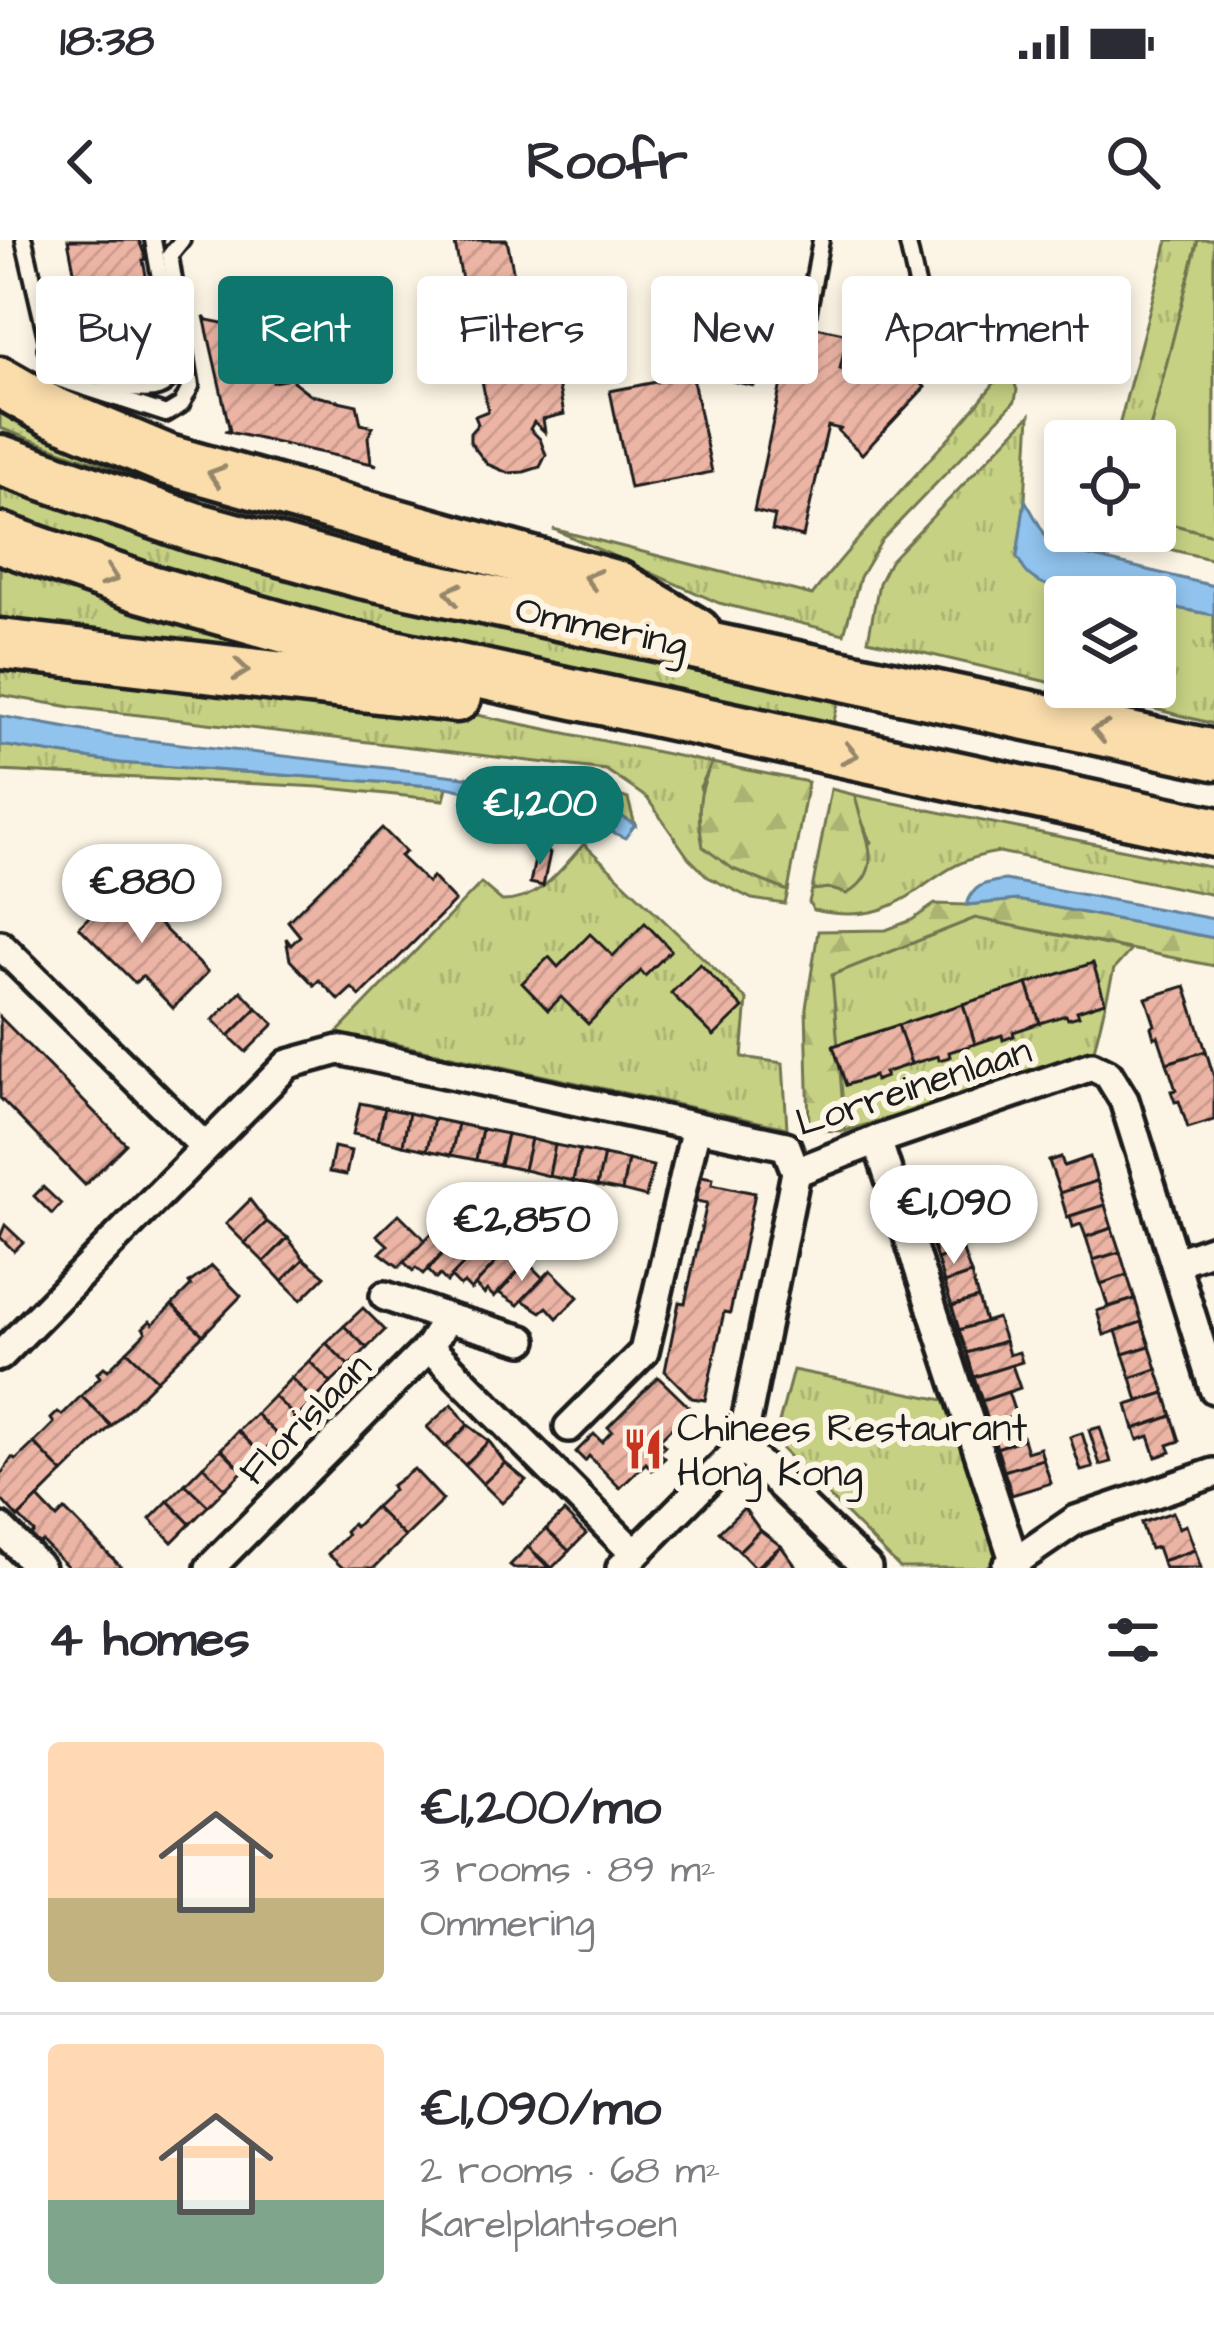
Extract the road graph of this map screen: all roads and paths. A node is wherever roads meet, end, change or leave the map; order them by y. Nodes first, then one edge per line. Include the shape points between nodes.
1 (24, 240) edge
2 (153, 240) edge
3 (182, 240) edge
4 (821, 240) edge
5 (907, 240) edge
6 (160, 276) edge
7 (173, 276) edge
8 (814, 276) edge
9 (915, 276) edge
10 (36, 299) edge
11 (0, 382) edge
12 (74, 384) edge
13 (119, 384) edge
14 (164, 384) edge
15 (191, 384) edge
16 (0, 460) edge
17 (0, 538) edge
18 (0, 644) edge
19 (731, 654) junction
20 (735, 729) junction
21 (1214, 755) edge
22 (1214, 832) edge
23 (0, 945) edge
24 (696, 1127) junction
25 (877, 1139) junction
26 (206, 1148) junction
27 (796, 1172) junction
28 (1214, 1249) edge
29 (1176, 1262) junction
30 (385, 1296) dead end
31 (447, 1318) junction
32 (524, 1340) dead end
33 (429, 1347) junction
34 (0, 1356) edge
35 (1214, 1389) edge
36 (569, 1427) dead end
37 (742, 1448) junction
38 (1214, 1473) edge
39 (0, 1528) edge
40 (628, 1561) edge
41 (1010, 1564) edge
42 (40, 1568) edge
43 (210, 1568) edge
44 (867, 1568) edge

1 - 10 lane
2 - 6 lane
3 - 7 lane via 170,255
4 - 8 lane
5 - 9 lane
19 -> 11 highway via 618,586 168,460
12 - 15 lane via 158,413 174,412
13 - 14 lane
19 -> 16 highway, Ommering via 265,548
17 -> 20 highway, Ommering via 338,643
18 -> 20 highway
21 -> 19 highway, Ommering
20 -> 22 highway, Ommering
23 - 26 street
24 - 26 street, Lorreinenlaan via 339,1050 288,1064
24 - 27 street, Lorreinenlaan via 786,1146
24 - 36 street via 644,1352
25 - 27 street, Lorreinenlaan
25 - 29 street, Lorreinenlaan via 1092,1066 1124,1100
25 - 41 street
26 - 34 street, Lorreinenlaan
27 - 37 street
28 - 29 street
29 - 35 street
30 - 31 street
31 - 32 street
31 - 33 street, Florislaan
33 - 40 street
33 - 43 street, Florislaan
37 - 40 street
37 - 44 street
38 - 41 street via 1076,1520
39 - 42 street

